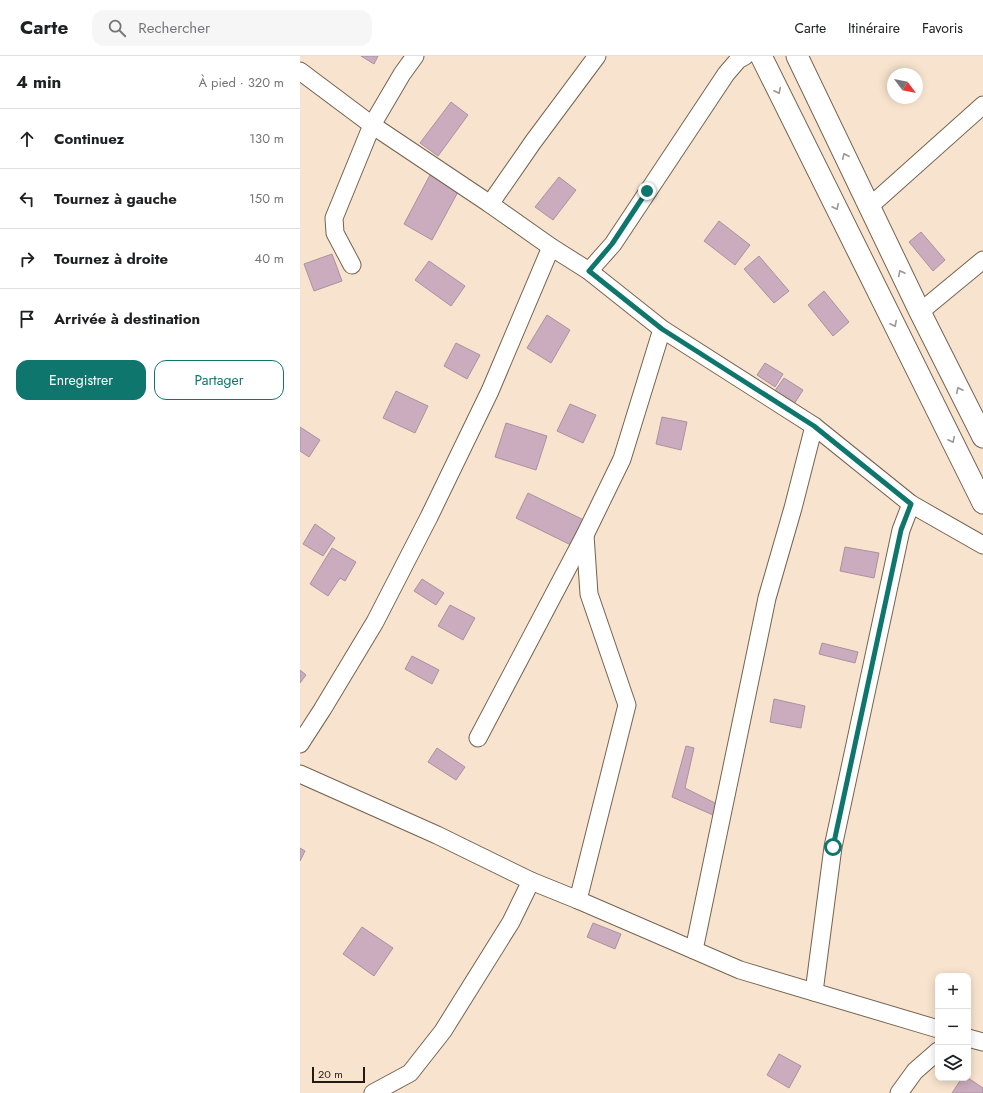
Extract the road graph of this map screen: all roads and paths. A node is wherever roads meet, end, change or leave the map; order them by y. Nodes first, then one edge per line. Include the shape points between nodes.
1 (415, 56) edge
2 (597, 56) edge
3 (745, 56) edge
4 (761, 56) edge
5 (797, 56) edge
6 (300, 71) edge
7 (983, 105) edge
8 (372, 125) junction
9 (490, 204) junction
10 (869, 207) junction
11 (551, 247) junction
12 (983, 260) edge
13 (352, 265) dead end
14 (589, 271) junction
15 (920, 312) junction
16 (662, 329) junction
17 (814, 426) junction
18 (983, 437) edge
19 (983, 503) edge
20 (911, 504) junction
21 (585, 535) junction
22 (983, 545) edge
23 (478, 738) dead end
24 (300, 744) edge
25 (300, 774) edge
26 (531, 881) junction
27 (578, 900) junction
28 (694, 950) junction
29 (814, 992) junction
30 (935, 1028) edge
31 (971, 1039) edge
32 (983, 1042) edge
33 (935, 1054) edge
34 (373, 1093) edge
35 (899, 1093) edge

1 - 8 street
2 - 9 street
3 - 14 street via 726,74 612,244
4 -> 19 street
10 -> 5 street
6 - 8 street
7 - 10 street
8 - 9 street
8 - 13 street via 334,218 335,233
9 - 11 street
15 -> 10 street
11 - 14 street
11 - 24 street via 490,391 421,531 375,622
12 - 15 street
14 - 16 street
18 -> 15 street
16 - 17 street
16 - 21 street via 622,459
17 - 20 street
17 - 28 street via 767,598
20 - 22 street
20 - 29 street via 901,530 833,847
21 - 23 street
21 - 27 street via 589,594 627,705
25 - 26 street via 437,835
26 - 27 street
26 - 34 street via 511,922 443,1031 410,1073
27 - 28 street
28 - 29 street via 740,970
29 - 30 street
31 - 32 street
33 - 35 street via 915,1071

